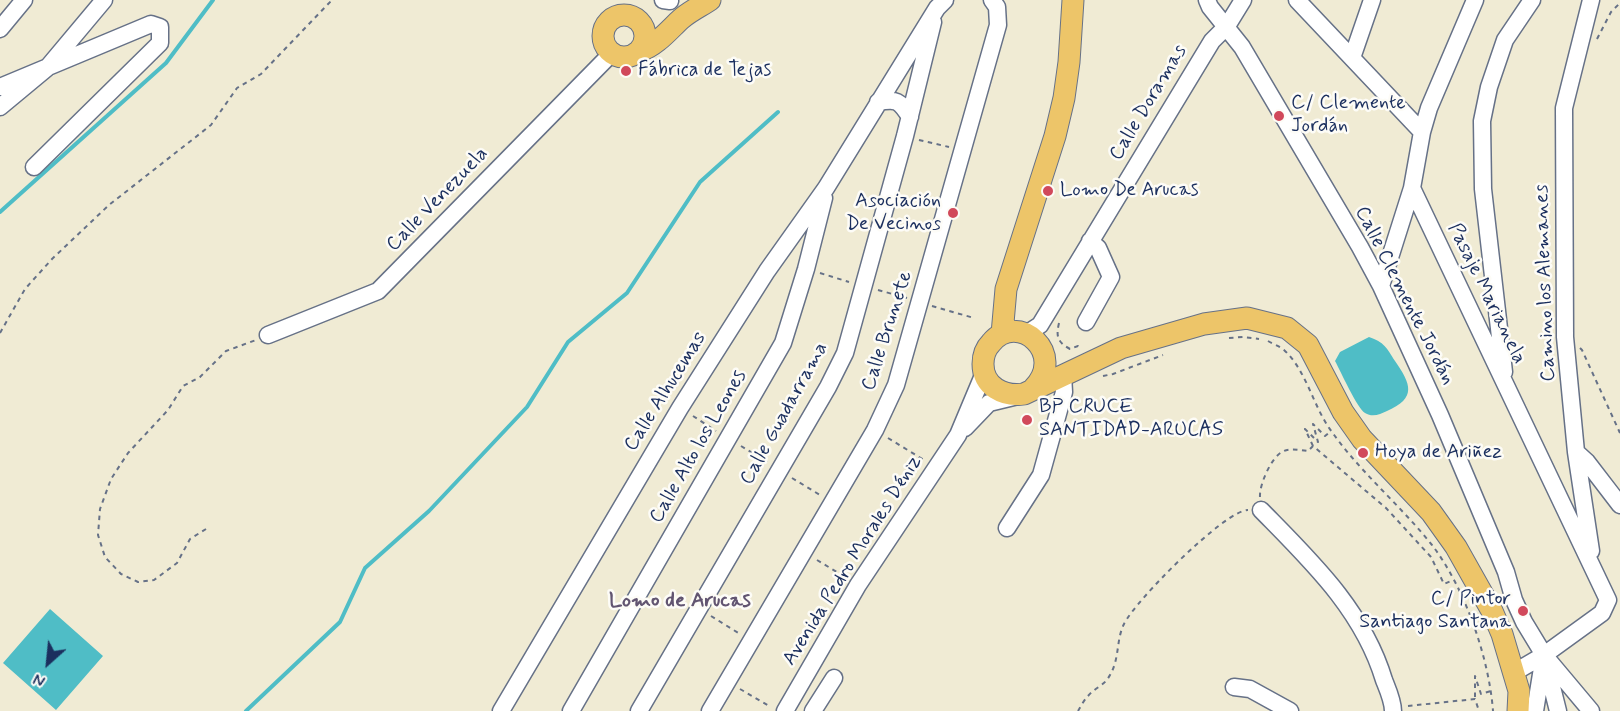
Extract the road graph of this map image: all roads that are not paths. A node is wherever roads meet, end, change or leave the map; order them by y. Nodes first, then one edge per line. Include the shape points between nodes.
1 (24, 0) edge
2 (104, 0) edge
3 (607, 0) edge
4 (710, 0) edge
5 (992, 0) edge
6 (1073, 0) edge
7 (1207, 0) edge
8 (1243, 0) edge
9 (1297, 0) edge
10 (1372, 0) edge
11 (1475, 0) edge
12 (1533, 0) edge
13 (1590, 0) edge
14 (671, 4) edge
15 (941, 4) edge
16 (630, 11) edge
17 (605, 26) junction
18 (1227, 26) junction
19 (0, 29) edge
20 (640, 51) junction
21 (612, 53) junction
22 (1352, 58) junction
23 (47, 68) junction
24 (0, 87) edge
25 (878, 102) junction
26 (0, 107) edge
27 (910, 117) junction
28 (1422, 132) junction
29 (34, 167) dead end
30 (826, 188) junction
31 (1412, 188) junction
32 (1090, 241) junction
33 (1381, 286) junction
34 (1086, 322) dead end
35 (268, 335) road end
36 (1028, 337) junction
37 (1090, 362) junction
38 (984, 373) junction
39 (1063, 375) junction
40 (1505, 382) junction
41 (1029, 392) junction
42 (958, 435) junction
43 (1576, 452) junction
44 (1620, 505) edge
45 (1261, 510) road end
46 (1007, 528) dead end
47 (1593, 567) junction
48 (1514, 600) junction
49 (1492, 611) junction
50 (1524, 622) junction
51 (1503, 634) junction
52 (1544, 655) junction
53 (1515, 672) junction
54 (834, 678) dead end
55 (1234, 687) dead end
56 (1393, 710) edge
57 (501, 711) edge
58 (571, 711) edge
59 (639, 711) edge
60 (710, 711) edge
61 (785, 711) edge
62 (813, 711) edge
63 (1290, 711) edge
64 (1518, 711) edge
65 (1535, 711) edge
66 (1558, 711) edge
67 (1591, 711) edge

1 - 19 street
2 - 23 street
3 - 17 main road via 602,15
4 - 14 main road
5 - 60 street, Calle Brunete via 998,25 896,386 875,430
6 - 36 main road via 1069,62 1055,136 1003,306
7 - 18 street, Calle Clemente Jordán
8 - 18 street, Calle Doramas
9 - 22 street
10 - 22 street
11 - 28 street
12 - 40 street via 1505,40 1482,121 1483,189
13 - 43 street, Camino los Alemanes via 1564,108 1565,337
14 - 16 main road via 666,22
14 - 20 main road via 674,27
15 - 25 street, Calle Alhucemas
15 - 27 street, Calle Guadarrama
16 - 17 main road via 615,16
16 - 20 main road via 645,30
17 - 21 main road via 603,41
18 - 32 street, Calle Doramas via 1212,40
18 - 33 street, Calle Clemente Jordán
20 - 21 main road via 626,57
21 - 35 street, Calle Venezuela via 378,291
22 - 28 street
23 - 24 street
23 - 26 street
23 - 29 street via 151,24 160,27 160,43
25 - 27 street via 893,99 901,103
25 - 30 street, Calle Alhucemas
27 - 59 street, Calle Guadarrama via 844,353 828,387
28 - 31 street
30 - 57 street, Calle Alhucemas via 767,271 680,408
30 - 58 street, Calle Alto los Leones via 783,343
31 - 33 street
31 - 40 street, Pasaje Marianela
32 - 34 street via 1098,248 1111,277
32 - 36 street, Calle Doramas
33 - 48 street, Calle Clemente Jordán via 1440,415
36 - 37 main road via 1061,363
36 - 38 main road via 994,339 984,355
36 - 41 main road via 1045,374
37 - 39 main road
37 - 49 main road via 1121,348 1204,324 1247,318 1287,328 1308,345 1343,412 1362,439 1431,512
38 - 41 main road via 1000,392
38 - 42 street
39 - 41 main road
39 - 46 street via 1064,392 1041,475
40 - 47 street, Pasaje Marianela
41 - 42 street via 989,403
42 - 61 street, Avenida Pedro Morales Déniz via 858,585
43 - 44 street
43 - 47 street, Camino los Alemanes
45 - 56 street via 1327,577 1352,612 1377,656
47 - 52 street, Pasaje Marianela via 1608,600 1602,613
48 - 49 street
48 - 50 street, Calle Clemente Jordán
49 - 51 main road
50 - 51 street
50 - 52 street, Calle Clemente Jordán
51 - 53 main road
52 - 53 street, Pasaje Marianela
52 - 65 street
52 - 66 street
52 - 67 street, Calle Clemente Jordán
53 - 64 main road
54 - 62 street
55 - 63 street via 1250,689

